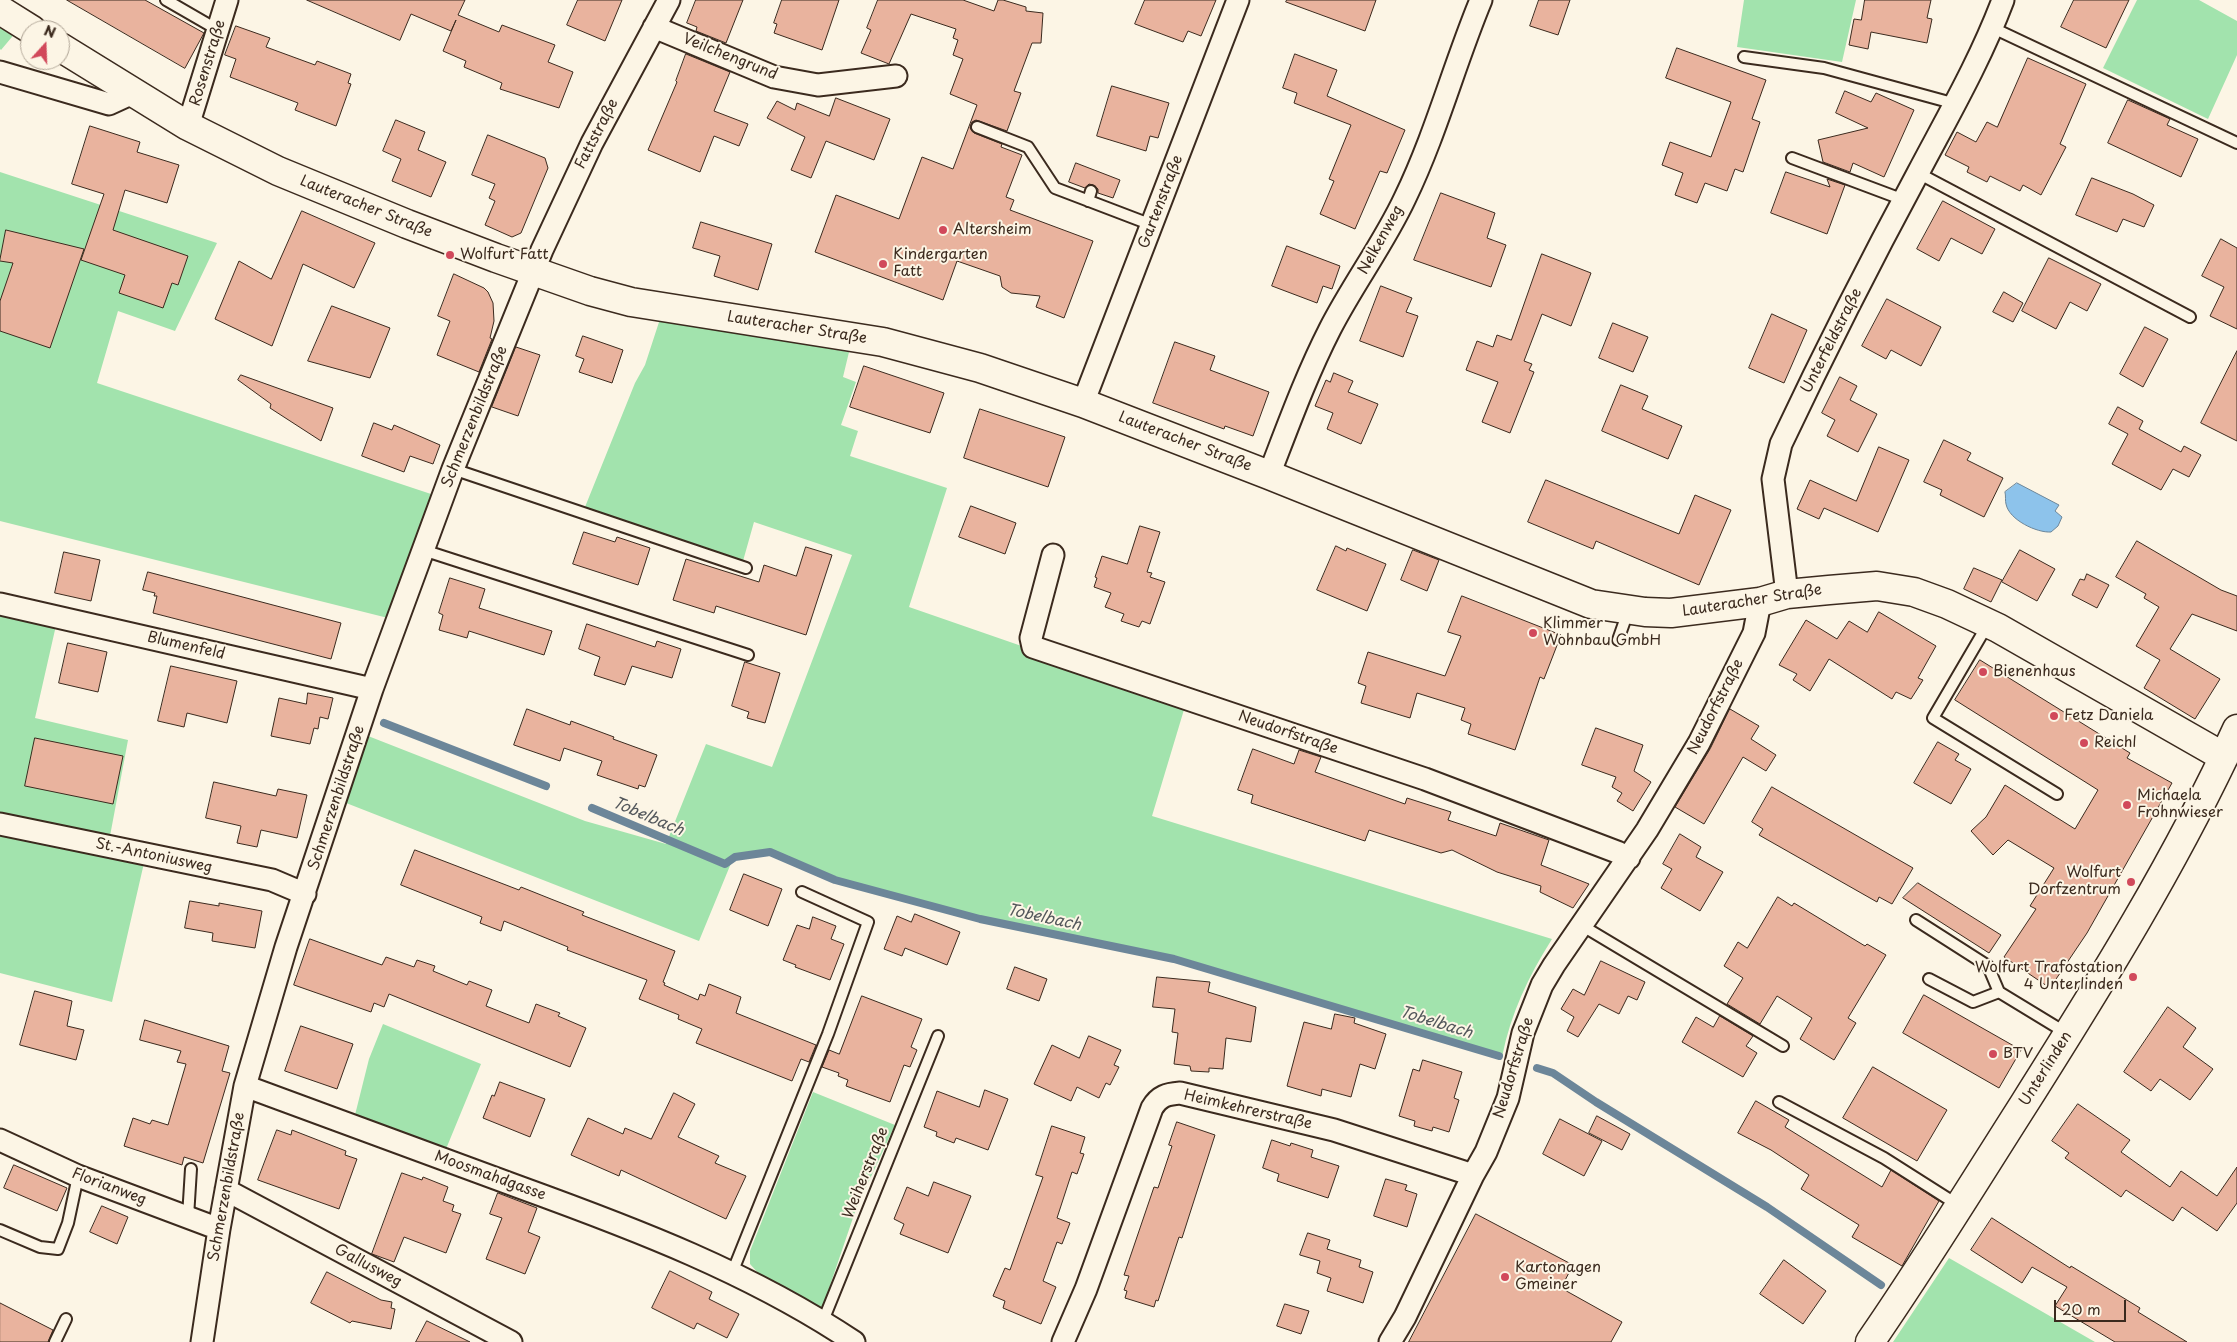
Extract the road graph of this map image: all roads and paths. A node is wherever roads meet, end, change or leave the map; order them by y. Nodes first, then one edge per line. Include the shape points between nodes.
1 (166, 0) edge
2 (227, 0) edge
3 (669, 0) edge
4 (1238, 0) edge
5 (1481, 0) edge
6 (2003, 0) edge
7 (0, 10) edge
8 (20, 22) edge
9 (654, 27) junction
10 (1993, 28) junction
11 (218, 30) junction
12 (70, 53) edge
13 (1744, 57) dead end
14 (0, 72) edge
15 (896, 76) dead end
16 (132, 92) junction
17 (1956, 104) junction
18 (188, 126) junction
19 (976, 127) dead end
20 (2237, 143) edge
21 (1792, 158) dead end
22 (1918, 172) junction
23 (1904, 200) junction
24 (1152, 225) junction
25 (534, 272) junction
26 (2190, 317) dead end
27 (1091, 411) junction
28 (453, 469) junction
29 (1269, 475) junction
30 (423, 550) junction
31 (1053, 555) dead end
32 (746, 568) dead end
33 (1787, 594) junction
34 (1760, 602) junction
35 (0, 604) edge
36 (1625, 610) junction
37 (1988, 623) junction
38 (1618, 640) dead end
39 (748, 655) dead end
40 (372, 688) junction
41 (2237, 729) edge
42 (2224, 757) junction
43 (2057, 794) dead end
44 (0, 824) edge
45 (1629, 858) junction
46 (802, 892) dead end
47 (305, 894) junction
48 (1916, 920) dead end
49 (1581, 925) junction
50 (1929, 979) dead end
51 (1999, 992) junction
52 (2068, 1034) junction
53 (938, 1036) dead end
54 (1783, 1046) dead end
55 (245, 1086) junction
56 (1779, 1102) dead end
57 (0, 1140) edge
58 (191, 1169) dead end
59 (1473, 1175) junction
60 (78, 1176) junction
61 (226, 1190) junction
62 (1960, 1206) junction
63 (188, 1217) junction
64 (219, 1229) junction
65 (0, 1230) edge
66 (732, 1273) junction
67 (66, 1319) dead end
68 (823, 1321) junction
69 (55, 1342) edge
70 (202, 1342) edge
71 (511, 1342) edge
72 (854, 1342) edge
73 (1063, 1342) edge
74 (1390, 1342) edge
75 (1870, 1342) edge

1 - 11 lane
2 - 11 street, Rosenstraße
3 - 9 street, Fattstraße
4 - 24 street, Gartenstraße
5 - 29 street, Nelkenweg via 1406,197 1331,327 1310,370
6 - 10 street, Unterfeldstraße
7 - 8 street
9 - 15 street, Veilchengrund via 774,77 818,85
9 - 25 street, Fattstraße via 592,143
10 - 17 street, Unterfeldstraße
10 - 20 lane
11 - 18 street, Rosenstraße
12 - 16 street, Lauteracher Straße
13 - 17 lane via 1824,68
14 - 16 street via 109,104
16 - 18 street, Lauteracher Straße
17 - 22 street, Unterfeldstraße
18 - 25 street, Lauteracher Straße via 278,171
19 - 24 lane via 1028,147 1054,188 1090,196
21 - 23 lane
22 - 23 street, Unterfeldstraße
22 - 26 lane
23 - 33 street, Unterfeldstraße via 1780,444 1774,478
24 - 27 street, Gartenstraße
25 - 27 street, Lauteracher Straße via 632,302 882,342 980,368
25 - 28 street, Schmerzenbildstraße
27 - 29 street, Lauteracher Straße
28 - 30 street, Schmerzenbildstraße
28 - 32 lane
29 - 36 street, Lauteracher Straße via 1591,604
30 - 39 lane
30 - 40 street, Schmerzenbildstraße
31 - 45 street, Neudorfstraße via 1031,638 1033,647 1425,779
33 - 34 street, Lauteracher Straße
33 - 37 street, Lauteracher Straße via 1877,586 1914,592
34 - 36 street, Lauteracher Straße via 1671,613
34 - 45 street, Neudorfstraße via 1754,633 1698,743
35 - 40 street, Blumenfeld
36 - 38 lane
37 - 42 street, Lauteracher Straße
37 - 43 lane via 1933,718
40 - 47 street, Schmerzenbildstraße
41 - 42 street, Unterlinden
42 - 52 street, Unterlinden via 2171,862
44 - 47 street, St.-Antoniusweg via 272,880
45 - 49 street, Neudorfstraße
46 - 66 lane via 868,922 828,1034
47 - 55 street, Schmerzenbildstraße via 286,946
48 - 51 lane via 1988,966
49 - 54 lane
49 - 59 street, Neudorfstraße via 1554,965 1532,1009 1508,1098
50 - 51 lane via 1973,1002
51 - 52 lane
52 - 62 street, Unterlinden
53 - 68 lane, Weiherstraße
55 - 61 street, Schmerzenbildstraße
55 - 66 street, Moosmahdgasse via 641,1232
56 - 62 lane via 1884,1158
57 - 60 street, Florianweg
58 - 63 lane
59 - 73 street, Heimkehrerstraße via 1334,1130 1180,1093 1168,1094 1157,1099 1152,1108
59 - 74 street, Neudorfstraße
60 - 63 street, Florianweg
60 - 65 lane via 68,1223 58,1249 40,1247
61 - 64 street, Schmerzenbildstraße
61 - 71 street, Gallusweg
62 - 75 street, Unterlinden
63 - 64 street, Florianweg
64 - 70 street, Schmerzenbildstraße
66 - 68 street, Moosmahdgasse
67 - 69 lane
68 - 72 street, Moosmahdgasse

